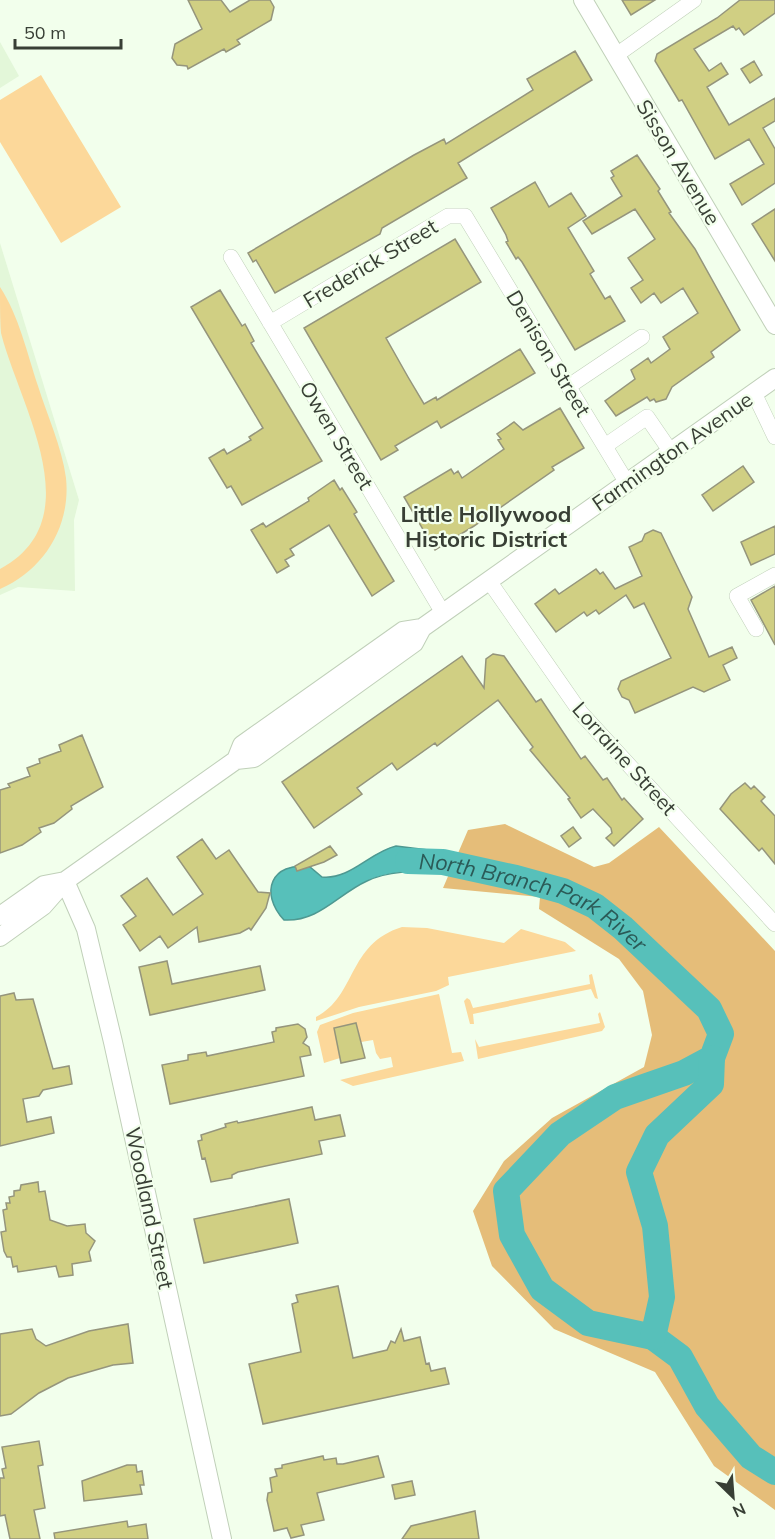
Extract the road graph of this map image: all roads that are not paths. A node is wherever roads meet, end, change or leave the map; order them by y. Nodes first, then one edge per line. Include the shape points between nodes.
1 (583, 0) edge
2 (694, 0) edge
3 (615, 56) junction
4 (471, 222) joint
5 (231, 257) dead end
6 (270, 323) junction
7 (775, 325) edge
8 (642, 337) dead end
9 (775, 378) edge
10 (569, 386) junction
11 (754, 393) junction
12 (775, 437) edge
13 (605, 446) junction
14 (671, 452) junction
15 (627, 483) junction
16 (775, 575) edge
17 (489, 581) junction
18 (443, 613) junction
19 (756, 629) dead end
20 (65, 881) junction
21 (0, 916) edge
22 (775, 924) edge
23 (0, 937) edge
24 (222, 1539) edge

1 - 3 main road, Sisson Avenue
2 - 3 street
3 - 7 main road, Sisson Avenue
4 - 6 street, Frederick Street via 465,216 448,216
4 - 10 street, Denison Street
5 - 6 street, Owen Street
6 - 18 street, Owen Street
8 - 10 street
9 - 11 main road, Farmington Avenue
10 - 13 street, Denison Street
11 - 12 street
11 - 14 main road, Farmington Avenue
13 - 14 street via 647,417
13 - 15 street, Denison Street
14 - 15 main road, Farmington Avenue
15 - 17 main road, Farmington Avenue
16 - 19 street via 737,596
17 - 18 main road, Farmington Avenue
17 - 22 street, Lorraine Street via 581,713
18 - 20 main road, Farmington Avenue via 422,628 403,631 337,677 242,745 236,760
20 - 21 main road, Farmington Avenue via 44,885
20 - 23 main road, Farmington Avenue via 43,906
20 - 24 main road, Woodland Street via 86,929 113,1041

